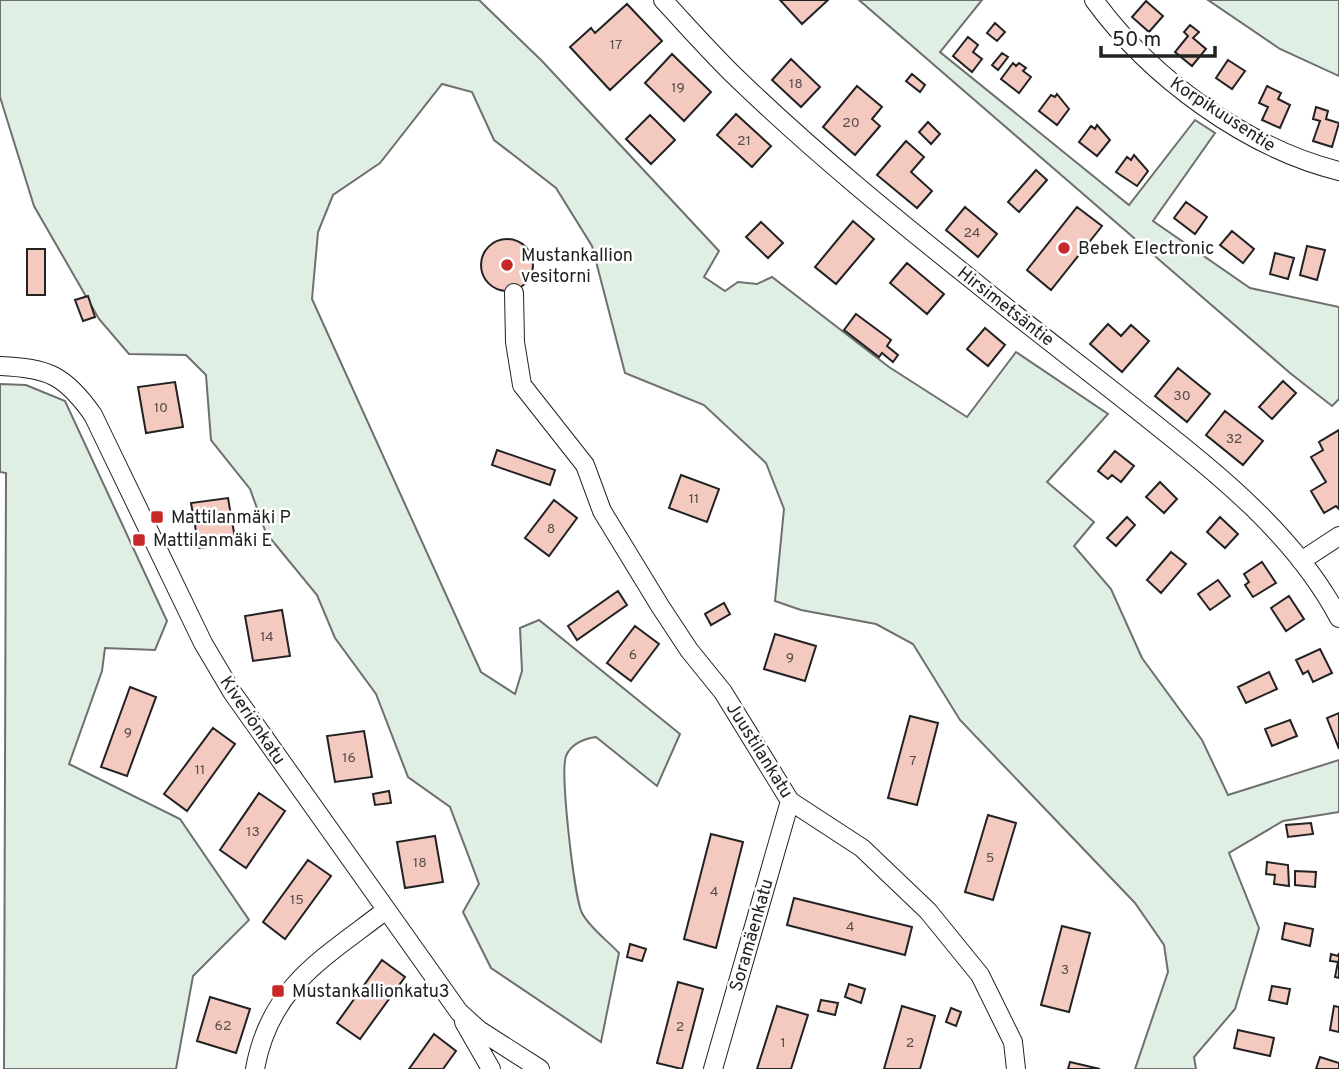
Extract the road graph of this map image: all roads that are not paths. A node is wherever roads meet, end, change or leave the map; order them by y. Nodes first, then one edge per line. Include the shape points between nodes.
1 (663, 0) edge
2 (1094, 0) edge
3 (1339, 171) edge
4 (514, 293) dead end
5 (0, 366) edge
6 (1339, 536) edge
7 (1301, 561) junction
8 (1339, 618) edge
9 (790, 801) junction
10 (386, 910) junction
11 (459, 1012) junction
12 (255, 1069) edge
13 (491, 1069) edge
14 (540, 1069) edge
15 (713, 1069) edge
16 (1016, 1069) edge

1 - 7 street, Hirsimetsäntie via 751,92 975,283 1250,503
2 - 3 street, Korpikuusentie via 1117,32 1215,113 1266,147
4 - 9 street, Juustilankatu via 522,385 585,465 602,511
5 - 10 street, Kiveriönkatu via 38,369 61,378 77,392 93,415 203,643 232,692
6 - 7 street
7 - 8 street, Hirsimetsäntie
9 - 15 street, Soramäenkatu
9 - 16 street, Juustilankatu via 862,848 928,911 980,975 1013,1042
10 - 11 street, Kiveriönkatu
10 - 12 street via 290,987 272,1012
11 - 13 street
11 - 14 street, Kiveriönkatu via 478,1030

